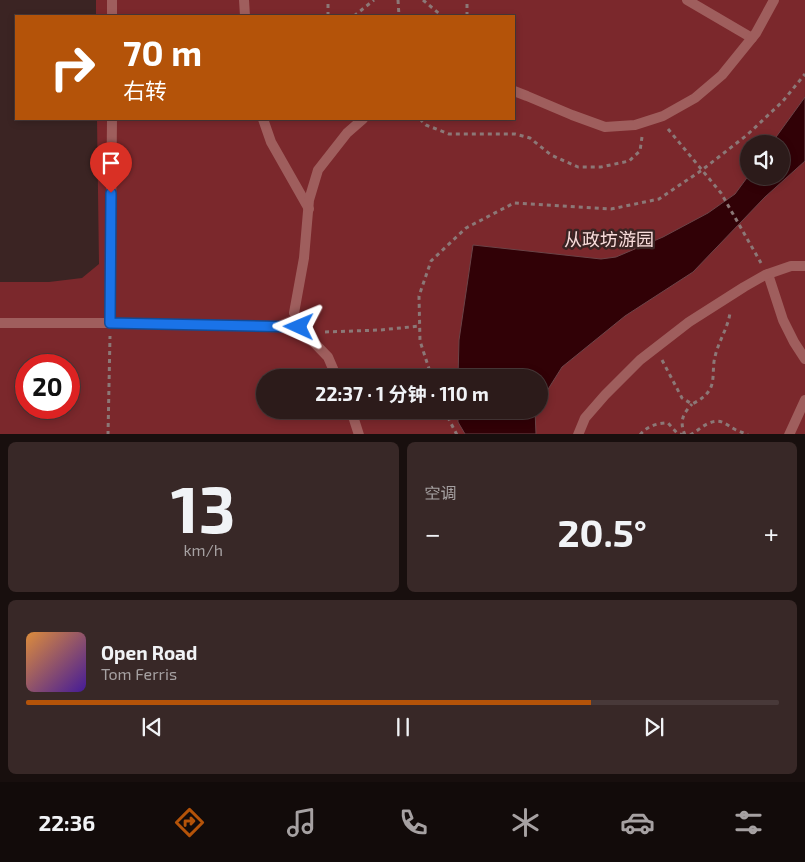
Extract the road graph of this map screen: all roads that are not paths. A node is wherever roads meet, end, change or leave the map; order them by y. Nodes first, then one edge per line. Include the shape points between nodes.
1 (112, 0) edge
2 (244, 0) edge
3 (687, 0) edge
4 (774, 0) edge
5 (112, 15) edge
6 (245, 15) edge
7 (752, 38) junction
8 (515, 92) edge
9 (112, 120) edge
10 (263, 120) edge
11 (362, 120) edge
12 (309, 209) junction
13 (805, 266) edge
14 (768, 274) junction
15 (294, 313) junction
16 (0, 323) edge
17 (110, 323) junction
18 (274, 326) junction
19 (301, 330) junction
20 (805, 359) edge
21 (334, 369) edge
22 (805, 400) edge
23 (354, 419) edge
24 (360, 434) edge
25 (578, 434) edge
26 (789, 434) edge

1 - 5 lane
2 - 6 lane
3 - 7 lane
4 - 7 lane
7 - 8 lane via 722,75 695,98 658,117 635,124 605,127
9 - 17 lane
10 - 12 lane
11 - 12 lane via 346,133 318,170
12 - 15 lane
13 - 14 lane via 791,266
14 - 20 lane via 783,320
14 - 25 lane via 689,322 640,360 585,418
15 - 18 lane
15 - 19 lane
16 - 17 lane
17 - 18 lane
18 - 19 lane
19 - 21 lane via 328,357
22 - 26 lane
23 - 24 lane

